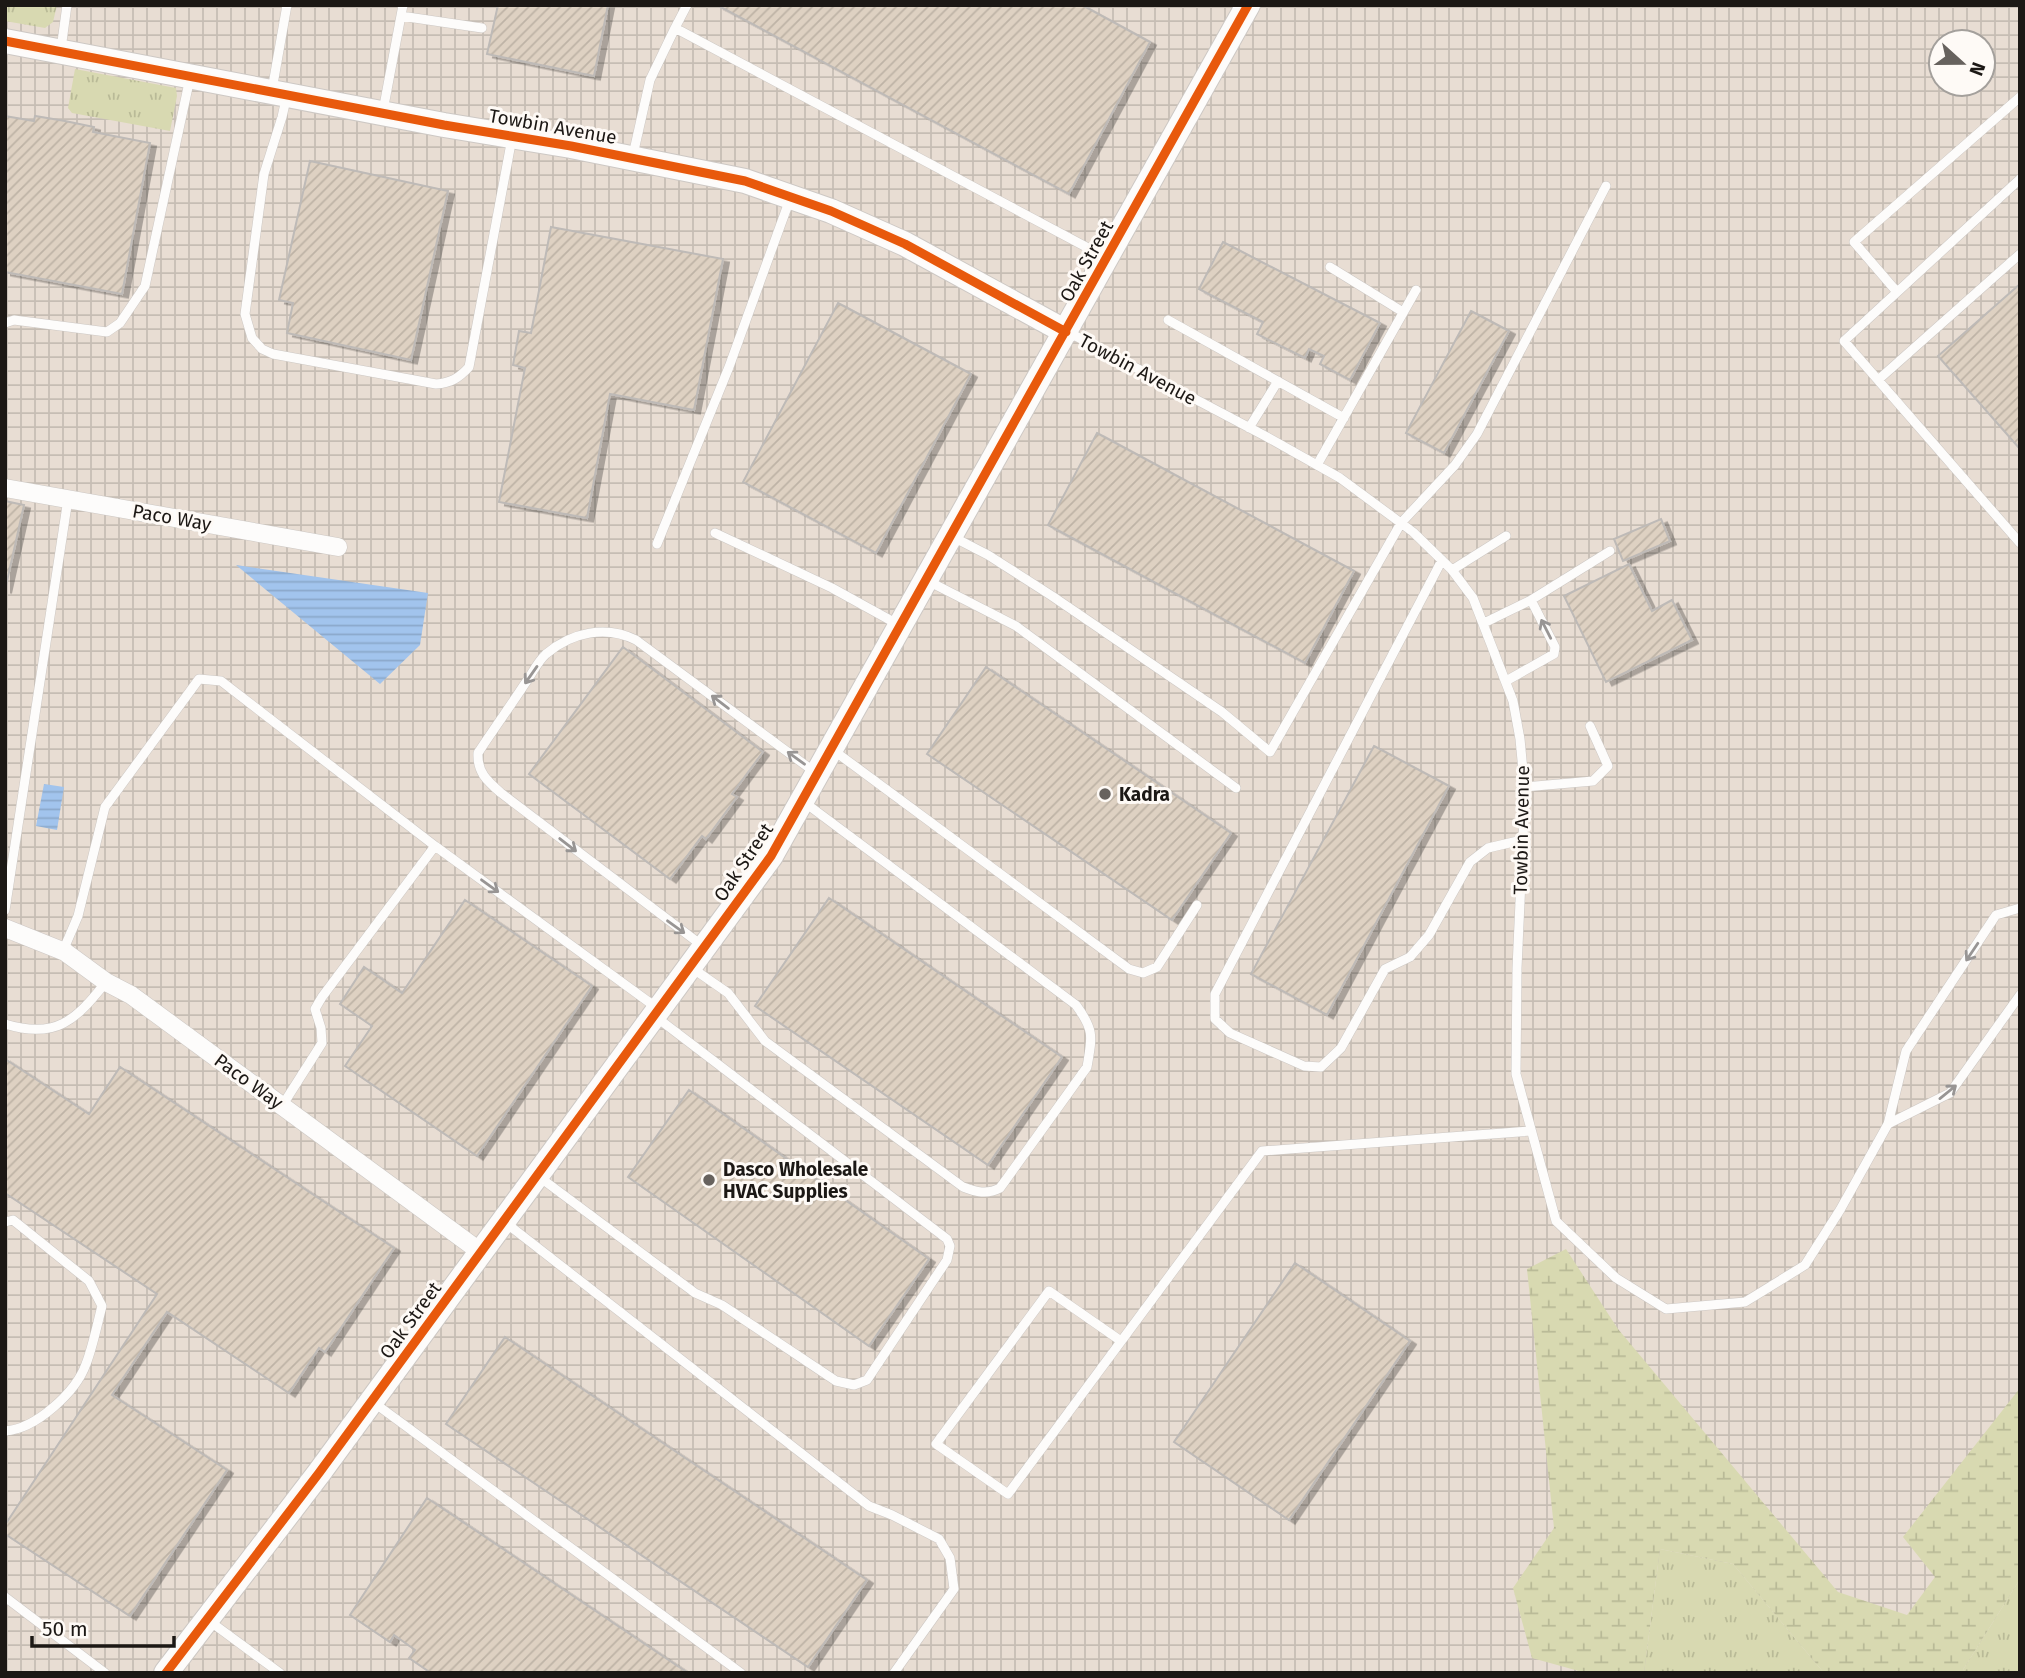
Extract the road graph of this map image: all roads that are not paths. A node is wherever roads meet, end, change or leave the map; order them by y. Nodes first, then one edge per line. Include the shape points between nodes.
1 (67, 5) edge
2 (287, 5) edge
3 (687, 5) edge
4 (1248, 5) edge
5 (402, 10) edge
6 (482, 28) dead end
7 (675, 28) junction
8 (5, 41) edge
9 (60, 51) junction
10 (190, 76) junction
11 (279, 93) junction
12 (2020, 97) edge
13 (383, 113) junction
14 (512, 136) junction
15 (633, 158) junction
16 (2020, 179) edge
17 (1606, 186) dead end
18 (791, 197) junction
19 (2020, 254) edge
20 (1108, 258) junction
21 (1331, 267) dead end
22 (1416, 290) dead end
23 (1897, 292) junction
24 (1403, 312) junction
25 (1168, 320) dead end
26 (5, 323) edge
27 (1066, 332) junction
28 (1878, 380) junction
29 (1278, 381) junction
30 (1344, 418) junction
31 (1249, 428) junction
32 (1317, 465) junction
33 (5, 488) edge
34 (68, 499) junction
35 (1401, 523) junction
36 (715, 533) dead end
37 (1506, 536) dead end
38 (951, 537) junction
39 (2020, 543) edge
40 (657, 544) dead end
41 (338, 547) dead end
42 (1610, 551) dead end
43 (1442, 560) junction
44 (1452, 570) junction
45 (927, 580) junction
46 (1531, 600) junction
47 (1484, 623) junction
48 (901, 626) junction
49 (1506, 681) junction
50 (1591, 726) dead end
51 (832, 748) junction
52 (817, 774) junction
53 (1524, 787) junction
54 (1236, 788) dead end
55 (803, 801) junction
56 (1522, 840) junction
57 (435, 846) junction
58 (1197, 905) dead end
59 (2020, 908) edge
60 (5, 910) edge
61 (5, 928) edge
62 (63, 951) junction
63 (697, 958) junction
64 (106, 982) junction
65 (2020, 995) edge
66 (657, 1013) junction
67 (5, 1024) edge
68 (282, 1106) junction
69 (1888, 1124) junction
70 (1531, 1131) junction
71 (538, 1176) junction
72 (5, 1222) edge
73 (504, 1222) junction
74 (482, 1253) junction
75 (1121, 1341) junction
76 (372, 1401) junction
77 (5, 1432) edge
78 (5, 1597) edge
79 (207, 1619) junction
80 (105, 1673) edge
81 (166, 1673) edge
82 (280, 1673) edge
83 (741, 1673) edge
84 (894, 1673) edge

1 - 9 lane
2 - 11 lane
3 - 7 lane
4 - 20 street, Oak Street
5 - 6 lane
5 - 13 lane
7 - 15 lane via 650,80
7 - 20 lane
8 - 9 street, Towbin Avenue
9 - 10 street, Towbin Avenue
10 - 11 street, Towbin Avenue
10 - 26 lane via 145,286 120,323 107,332 14,320
11 - 13 street, Towbin Avenue
11 - 14 lane via 282,117 264,174 245,314 252,338 262,349 286,357 436,384 460,377 469,367
12 - 23 lane via 1854,242
13 - 14 street, Towbin Avenue
14 - 15 street, Towbin Avenue
15 - 18 street, Towbin Avenue via 745,181
16 - 23 lane
17 - 35 lane via 1477,434
18 - 27 street, Towbin Avenue via 905,244
18 - 40 lane
19 - 28 lane
20 - 27 street, Oak Street
21 - 24 lane
22 - 24 lane
23 - 28 lane via 1844,341
24 - 30 lane
25 - 29 lane
27 - 31 lane, Towbin Avenue
27 - 38 street, Oak Street
28 - 39 lane
29 - 30 lane
29 - 31 lane
30 - 32 lane
31 - 32 lane, Towbin Avenue
32 - 35 lane, Towbin Avenue
33 - 34 street, Paco Way
34 - 41 street, Paco Way
34 - 60 lane
35 - 38 lane via 1270,752 1222,712 1052,596
35 - 43 lane, Towbin Avenue
36 - 48 lane
37 - 44 lane
38 - 45 street, Oak Street
42 - 46 lane
43 - 44 lane, Towbin Avenue
43 - 56 lane via 1215,994 1215,1019 1230,1033 1304,1066 1321,1067 1341,1048 1385,969 1409,957 1429,935 1470,862 1488,848
44 - 47 lane, Towbin Avenue
45 - 48 street, Oak Street
45 - 54 lane via 1016,626
46 - 47 lane
49 -> 46 lane via 1554,654 1555,646
47 - 49 lane, Towbin Avenue
48 - 51 street, Oak Street
49 - 53 lane, Towbin Avenue via 1520,739
50 - 53 lane via 1608,766 1593,780
51 - 52 street, Oak Street
51 - 58 lane via 1129,969 1143,974 1157,967
52 - 55 street, Oak Street
52 -> 63 lane via 636,640 604,630 562,643 545,655 478,753 477,764 484,777 501,793
53 - 56 lane, Towbin Avenue
55 - 63 street, Oak Street via 771,856
55 - 63 lane via 1076,1006 1090,1024 1087,1067 1000,1188 971,1190 765,1041
56 - 70 lane, Towbin Avenue via 1516,1074
57 - 62 lane via 221,681 199,679 105,807 78,916
57 -> 66 lane
57 - 68 lane via 321,997 315,1009 321,1043
59 -> 69 lane via 1996,915 1906,1051
61 - 62 street, Paco Way
62 - 64 street, Paco Way
63 - 66 street, Oak Street
64 - 67 lane via 83,1011 52,1029
64 - 68 street, Paco Way via 131,995
69 -> 65 lane via 1950,1093
66 - 71 street, Oak Street
66 - 71 lane via 947,1239 947,1260 867,1380 854,1385 836,1381 695,1293
68 - 74 street, Paco Way
69 - 70 lane, Towbin Avenue via 1805,1265 1745,1302 1666,1309 1616,1278 1556,1221
70 - 75 lane via 1262,1150
71 - 73 street, Oak Street
72 - 77 lane via 13,1220 89,1281 102,1306 86,1367 61,1401 38,1420
73 - 74 street, Oak Street
73 - 84 lane via 869,1506 939,1539 950,1558 954,1590
74 - 76 street, Oak Street
75 - 75 lane via 1008,1494 936,1444 1049,1290
76 - 79 street, Oak Street
76 - 83 lane
78 - 80 lane
79 - 81 street, Oak Street
79 - 82 lane

